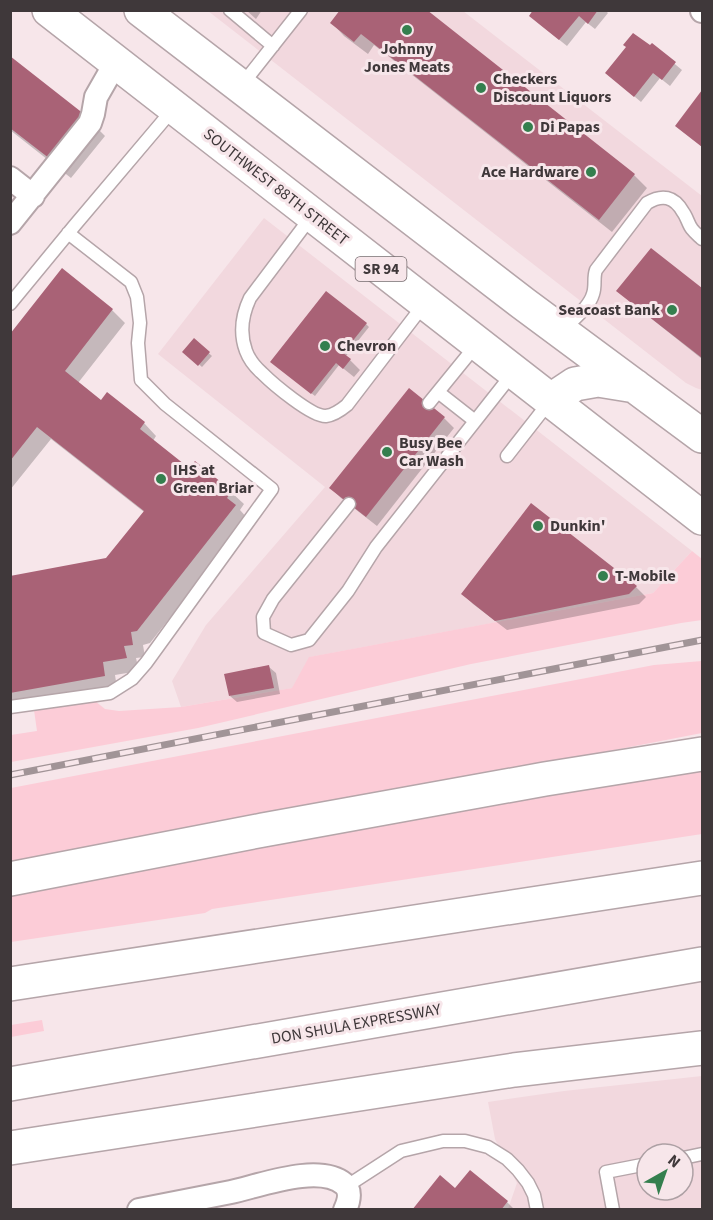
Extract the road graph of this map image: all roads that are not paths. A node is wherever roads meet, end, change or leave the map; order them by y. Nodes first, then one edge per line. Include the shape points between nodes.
1 (49, 10) edge
2 (230, 10) edge
3 (298, 12) edge
4 (158, 19) edge
5 (273, 46) junction
6 (116, 62) junction
7 (241, 87) junction
8 (174, 107) junction
9 (10, 178) edge
10 (33, 196) junction
11 (312, 216) junction
12 (10, 223) edge
13 (68, 233) junction
14 (702, 239) edge
15 (425, 303) junction
16 (10, 304) edge
17 (562, 332) junction
18 (477, 344) junction
19 (514, 372) junction
20 (635, 386) junction
21 (438, 392) junction
22 (551, 400) junction
23 (429, 403) dead end
24 (475, 421) junction
25 (702, 436) edge
26 (507, 456) dead end
27 (349, 504) dead end
28 (702, 518) edge
29 (10, 707) edge
30 (702, 754) edge
31 (702, 878) edge
32 (10, 879) edge
33 (702, 964) edge
34 (10, 984) edge
35 (702, 1048) edge
36 (10, 1084) edge
37 (10, 1148) edge
38 (635, 1166) edge
39 (346, 1186) junction
40 (139, 1209) edge
41 (345, 1209) edge
42 (537, 1209) edge
43 (613, 1209) edge

1 - 6 main road, SOUTHWEST 88TH STREET / SR 94
2 - 5 lane
3 - 5 lane
4 - 7 main road
5 - 7 lane
6 - 8 main road, SOUTHWEST 88TH STREET / SR 94
6 - 10 street via 96,97 90,123
7 - 17 main road
8 - 11 main road, SOUTHWEST 88TH STREET / SR 94
8 - 13 lane
9 - 10 street
10 - 12 street
11 - 15 main road, SOUTHWEST 88TH STREET / SR 94
11 - 15 lane via 250,298 242,320 242,336 252,363 308,410 327,416 347,405
13 - 16 lane
13 - 29 lane via 131,282 140,323 141,380 165,404 272,489 132,679 110,693
14 - 17 lane via 676,203 666,197 647,203 596,270 590,301
15 - 18 main road, SOUTHWEST 88TH STREET / SR 94
17 - 20 main road
18 - 19 main road, SOUTHWEST 88TH STREET / SR 94
18 - 21 lane
19 - 22 main road, SOUTHWEST 88TH STREET / SR 94
19 - 24 lane
20 - 22 main road via 598,380 575,384
20 - 25 main road
21 - 23 lane
21 - 24 lane
22 - 26 lane
22 - 28 main road, SOUTHWEST 88TH STREET / SR 94
24 - 27 lane via 309,640 291,645 264,633 263,617 273,598
30 - 32 main road via 262,830
31 - 34 main road
33 - 36 main road, DON SHULA EXPRESSWAY
35 - 37 main road via 514,1070
38 - 43 lane via 606,1172
39 - 40 street via 330,1177 303,1176
39 - 41 street via 349,1197
39 - 42 lane via 401,1151 443,1141 465,1141 488,1147 519,1170 534,1195

